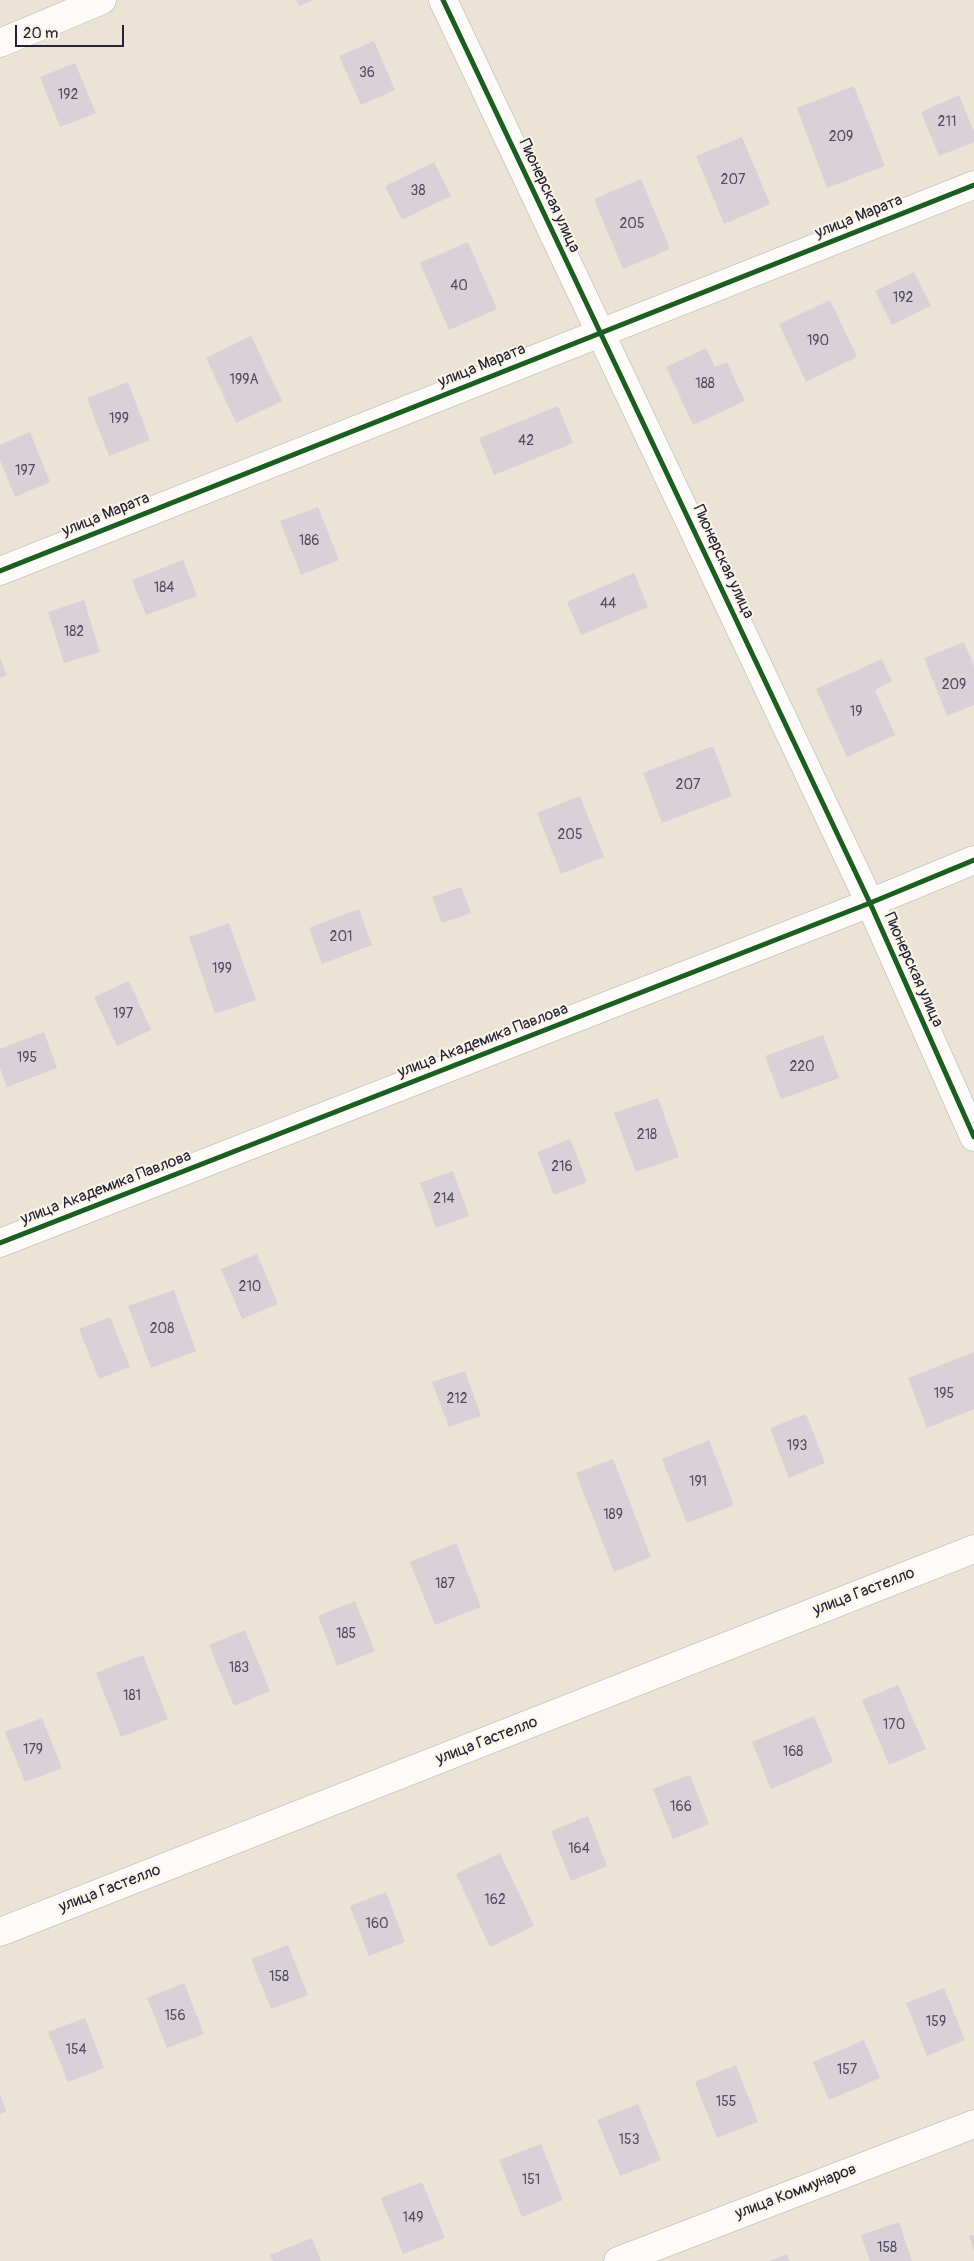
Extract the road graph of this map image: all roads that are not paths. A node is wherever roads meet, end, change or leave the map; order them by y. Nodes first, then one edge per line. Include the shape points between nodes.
1 (102, 0) edge
2 (443, 0) edge
3 (0, 43) edge
4 (974, 185) edge
5 (600, 332) junction
6 (0, 571) edge
7 (974, 860) edge
8 (870, 903) junction
9 (974, 1138) edge
10 (0, 1243) edge
11 (974, 1549) edge
12 (0, 1932) edge
13 (974, 2124) edge
14 (618, 2261) edge

1 - 3 street
2 - 5 street, Пионерская улица
4 - 5 street, улица Марата
5 - 6 street, улица Марата
5 - 8 street, Пионерская улица
7 - 8 street, улица Академика Павлова
8 - 9 street, Пионерская улица
8 - 10 street, улица Академика Павлова
11 - 12 street, улица Гастелло
13 - 14 street, улица Коммунаров

